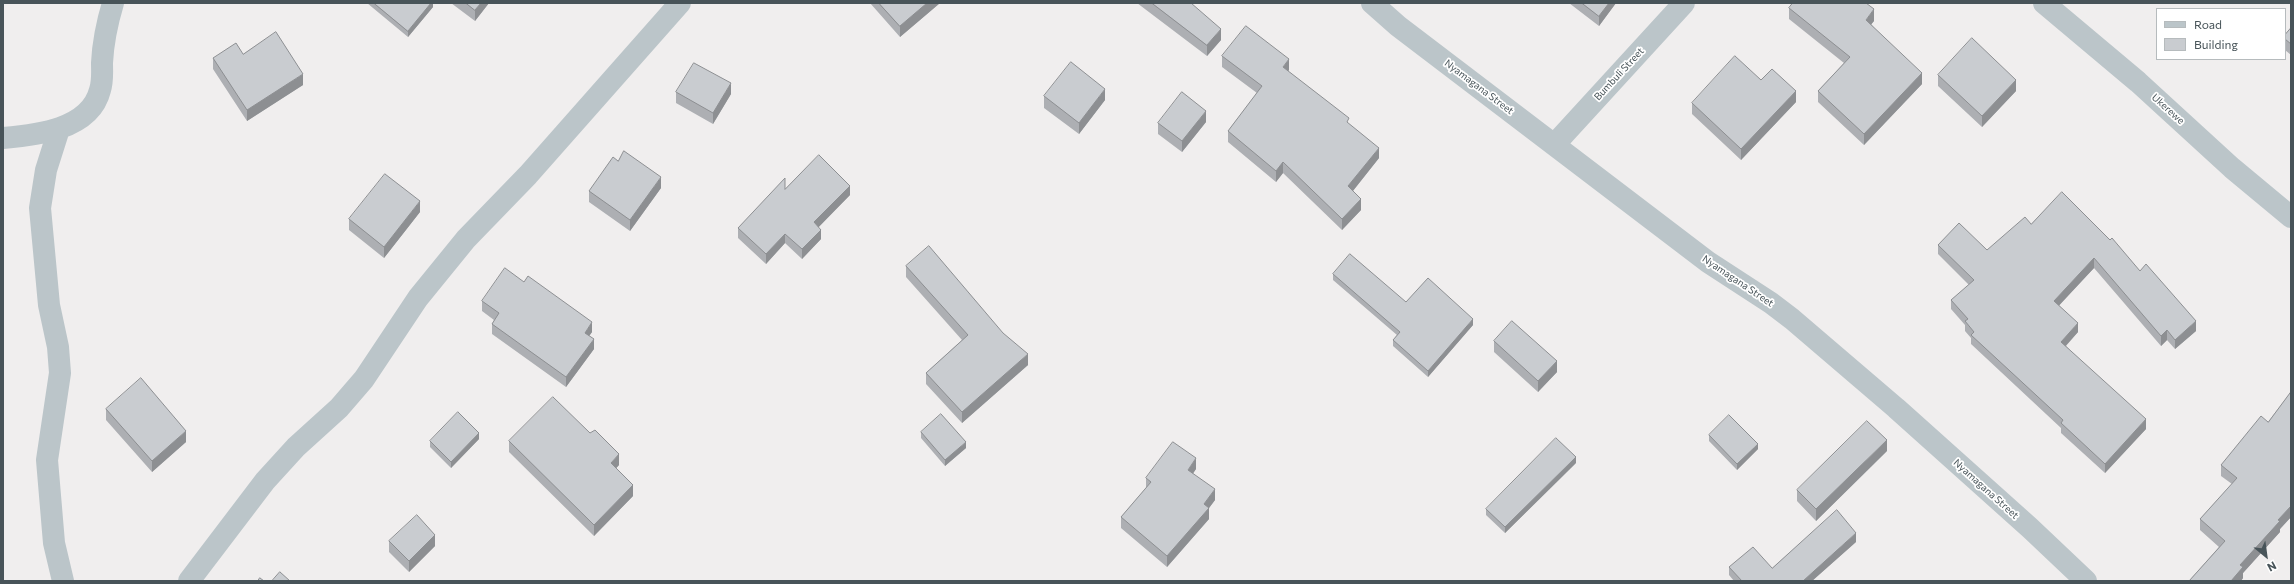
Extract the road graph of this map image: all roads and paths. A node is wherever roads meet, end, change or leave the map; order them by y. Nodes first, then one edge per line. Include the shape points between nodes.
1 (113, 3) edge
2 (680, 3) edge
3 (1372, 3) edge
4 (1684, 3) edge
5 (2044, 3) edge
6 (59, 129) junction
7 (3, 138) edge
8 (1554, 145) junction
9 (2291, 217) edge
10 (2074, 577) edge
11 (63, 581) edge
12 (189, 581) edge

1 - 6 street via 106,28 100,92 78,120
2 - 12 street via 528,175 466,239 418,298 364,379 339,408 296,447 265,481
3 - 8 street, Nyamagana Street via 1398,26
4 - 8 street, Bumbuli Street
5 - 9 street, Ukerewe
6 - 7 street via 32,136
6 - 11 street via 46,170 40,208 49,305 58,347 60,373 47,460 54,543
8 - 10 street, Nyamagana Street via 1708,262 1792,319 1902,414

